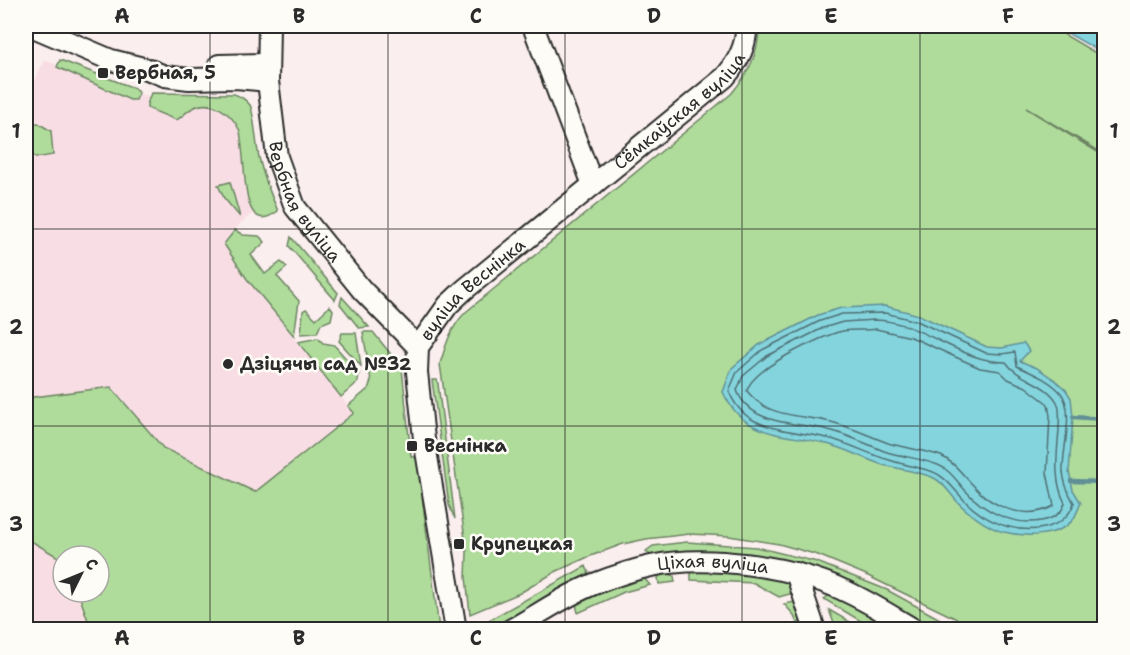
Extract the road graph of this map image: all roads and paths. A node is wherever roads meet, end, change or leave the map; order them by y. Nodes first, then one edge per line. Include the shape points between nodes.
1 (269, 26) edge
2 (533, 26) edge
3 (746, 26) edge
4 (40, 28) edge
5 (268, 73) junction
6 (593, 185) junction
7 (418, 347) junction
8 (796, 573) junction
9 (456, 630) edge
10 (510, 630) edge
11 (814, 630) edge
12 (915, 630) edge

1 - 5 street, Вербная вуліца
2 - 6 street
3 - 6 street, Сёмкаўская вуліца via 741,54 725,77
4 - 5 street via 111,60 147,69 165,65
5 - 7 street, Вербная вуліца via 277,157 295,207 362,290
6 - 7 street, вуліца Веснінка via 448,305
7 - 9 street, вуліца Веснінка via 424,439
8 - 10 street, Ціхая вуліца via 725,563 650,566 595,584
8 - 11 street
8 - 12 street, Ціхая вуліца via 842,590

